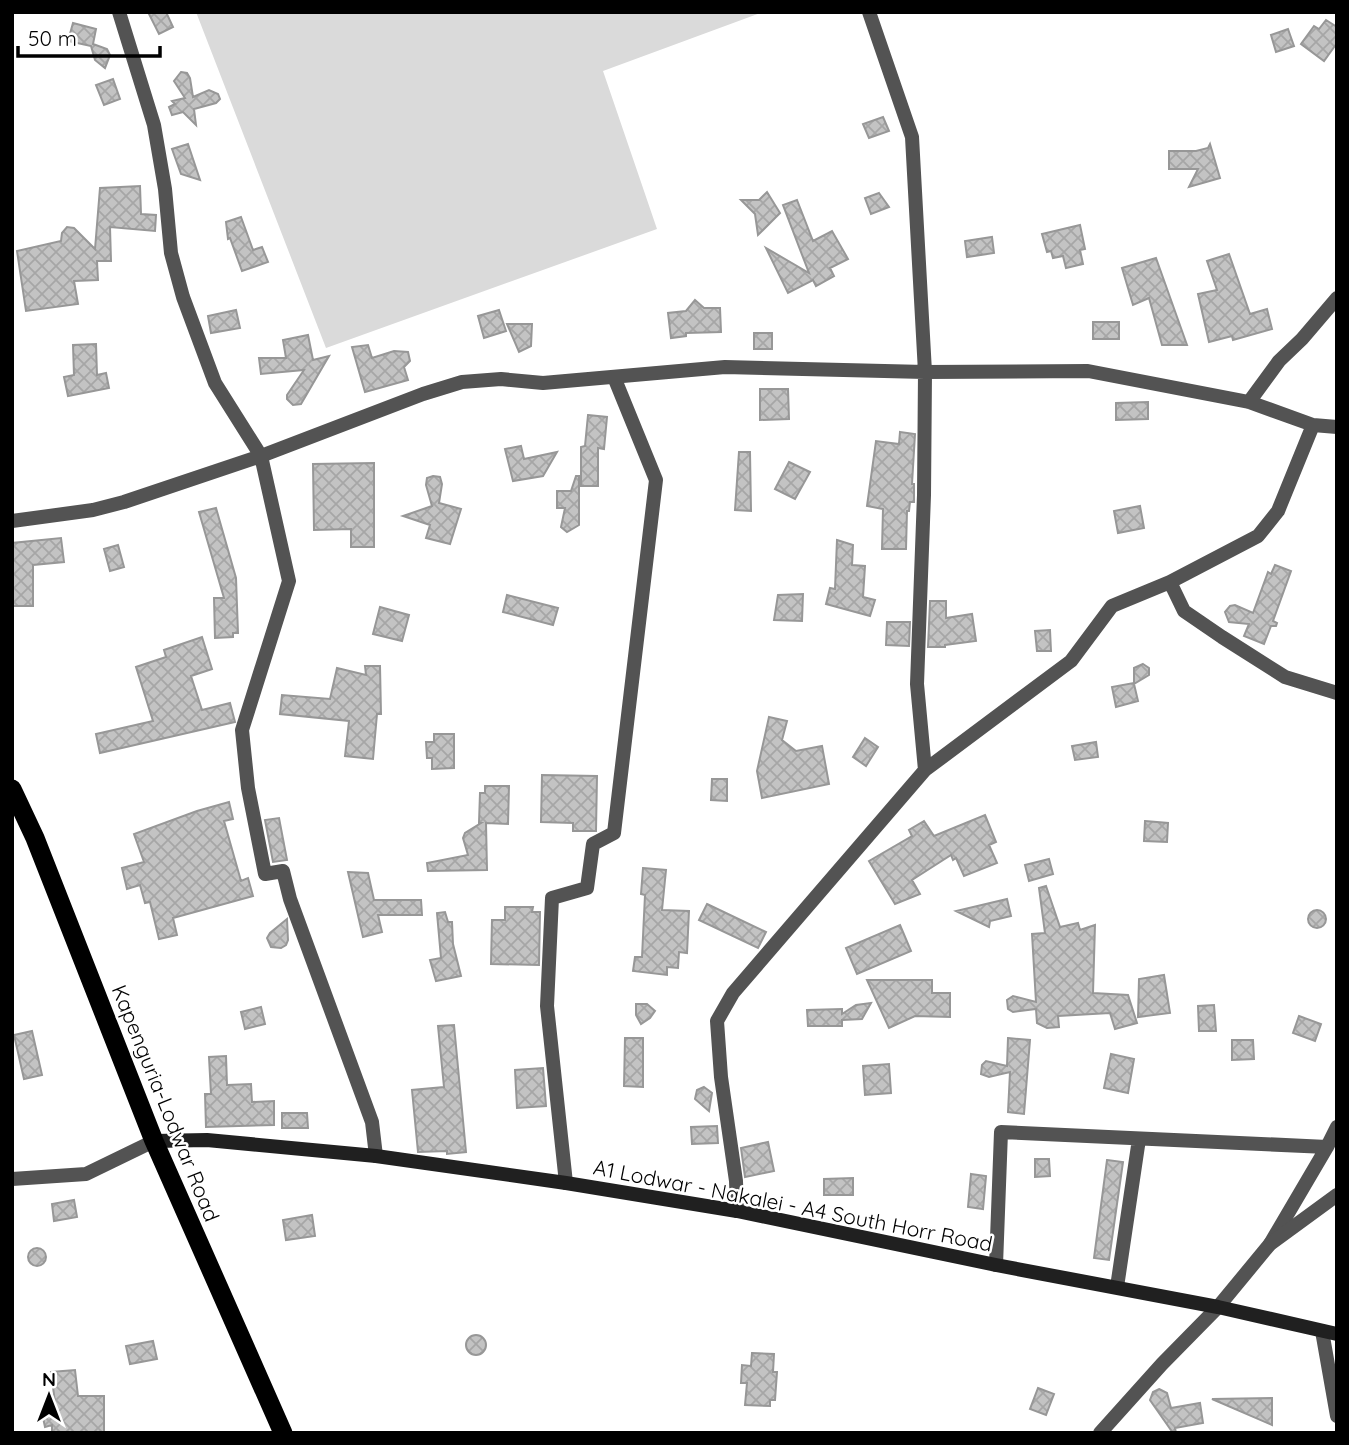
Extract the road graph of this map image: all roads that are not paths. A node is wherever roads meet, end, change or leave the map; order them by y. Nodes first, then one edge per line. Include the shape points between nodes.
1 (119, 12) edge
2 (869, 12) edge
3 (1337, 298) edge
4 (925, 372) junction
5 (614, 377) junction
6 (1249, 402) junction
7 (1313, 425) junction
8 (1337, 427) edge
9 (261, 456) junction
10 (12, 521) edge
11 (1170, 582) junction
12 (1337, 693) edge
13 (925, 771) junction
14 (12, 789) edge
15 (1337, 1127) edge
16 (1139, 1139) junction
17 (154, 1141) junction
18 (1327, 1147) junction
19 (376, 1156) junction
20 (12, 1179) edge
21 (566, 1183) junction
22 (1337, 1195) edge
23 (737, 1211) junction
24 (1270, 1244) junction
25 (996, 1265) junction
26 (1117, 1287) junction
27 (1218, 1307) junction
28 (1322, 1331) junction
29 (1337, 1334) edge
30 (1337, 1416) edge
31 (283, 1433) edge
32 (1100, 1433) edge

1 - 9 street via 154,125 171,253 183,297 215,383
2 - 4 street via 912,137
3 - 6 street via 1279,360
4 - 5 street via 725,367
4 - 6 street via 1088,371
4 - 13 street via 917,684
5 - 9 street via 542,383 463,382
5 - 21 street via 656,480 614,833 593,845 587,888 552,898 547,1006
6 - 7 street
7 - 8 street
7 - 11 street via 1278,511 1258,536
9 - 10 street via 124,502
9 - 19 street via 289,581 243,730 248,788 265,874 283,871 372,1122
11 - 12 street via 1184,611 1222,637 1285,677
11 - 13 street via 1112,606 1071,661
13 - 23 street via 733,993 717,1021
14 - 17 highway, Kapenguria-Lodwar Road
15 - 18 street
16 - 18 street
16 - 25 street via 1001,1132
16 - 26 street
17 - 19 main road, A1 Lodwar - Nakalei - A4 South Horr Road via 207,1140
17 - 20 street via 86,1174
17 - 31 highway, Kapenguria-Lodwar Road
18 - 24 street
19 - 21 main road, A1 Lodwar - Nakalei - A4 South Horr Road
21 - 23 main road, A1 Lodwar - Nakalei - A4 South Horr Road
22 - 24 street
23 - 25 main road, A1 Lodwar - Nakalei - A4 South Horr Road
24 - 27 street
25 - 26 main road, A1 Lodwar - Nakalei - A4 South Horr Road
26 - 27 main road, A1 Lodwar - Nakalei - A4 South Horr Road
27 - 28 main road, A1 Lodwar - Nakalei - A4 South Horr Road
27 - 32 street
28 - 29 main road, A1 Lodwar - Nakalei - A4 South Horr Road
28 - 30 street

